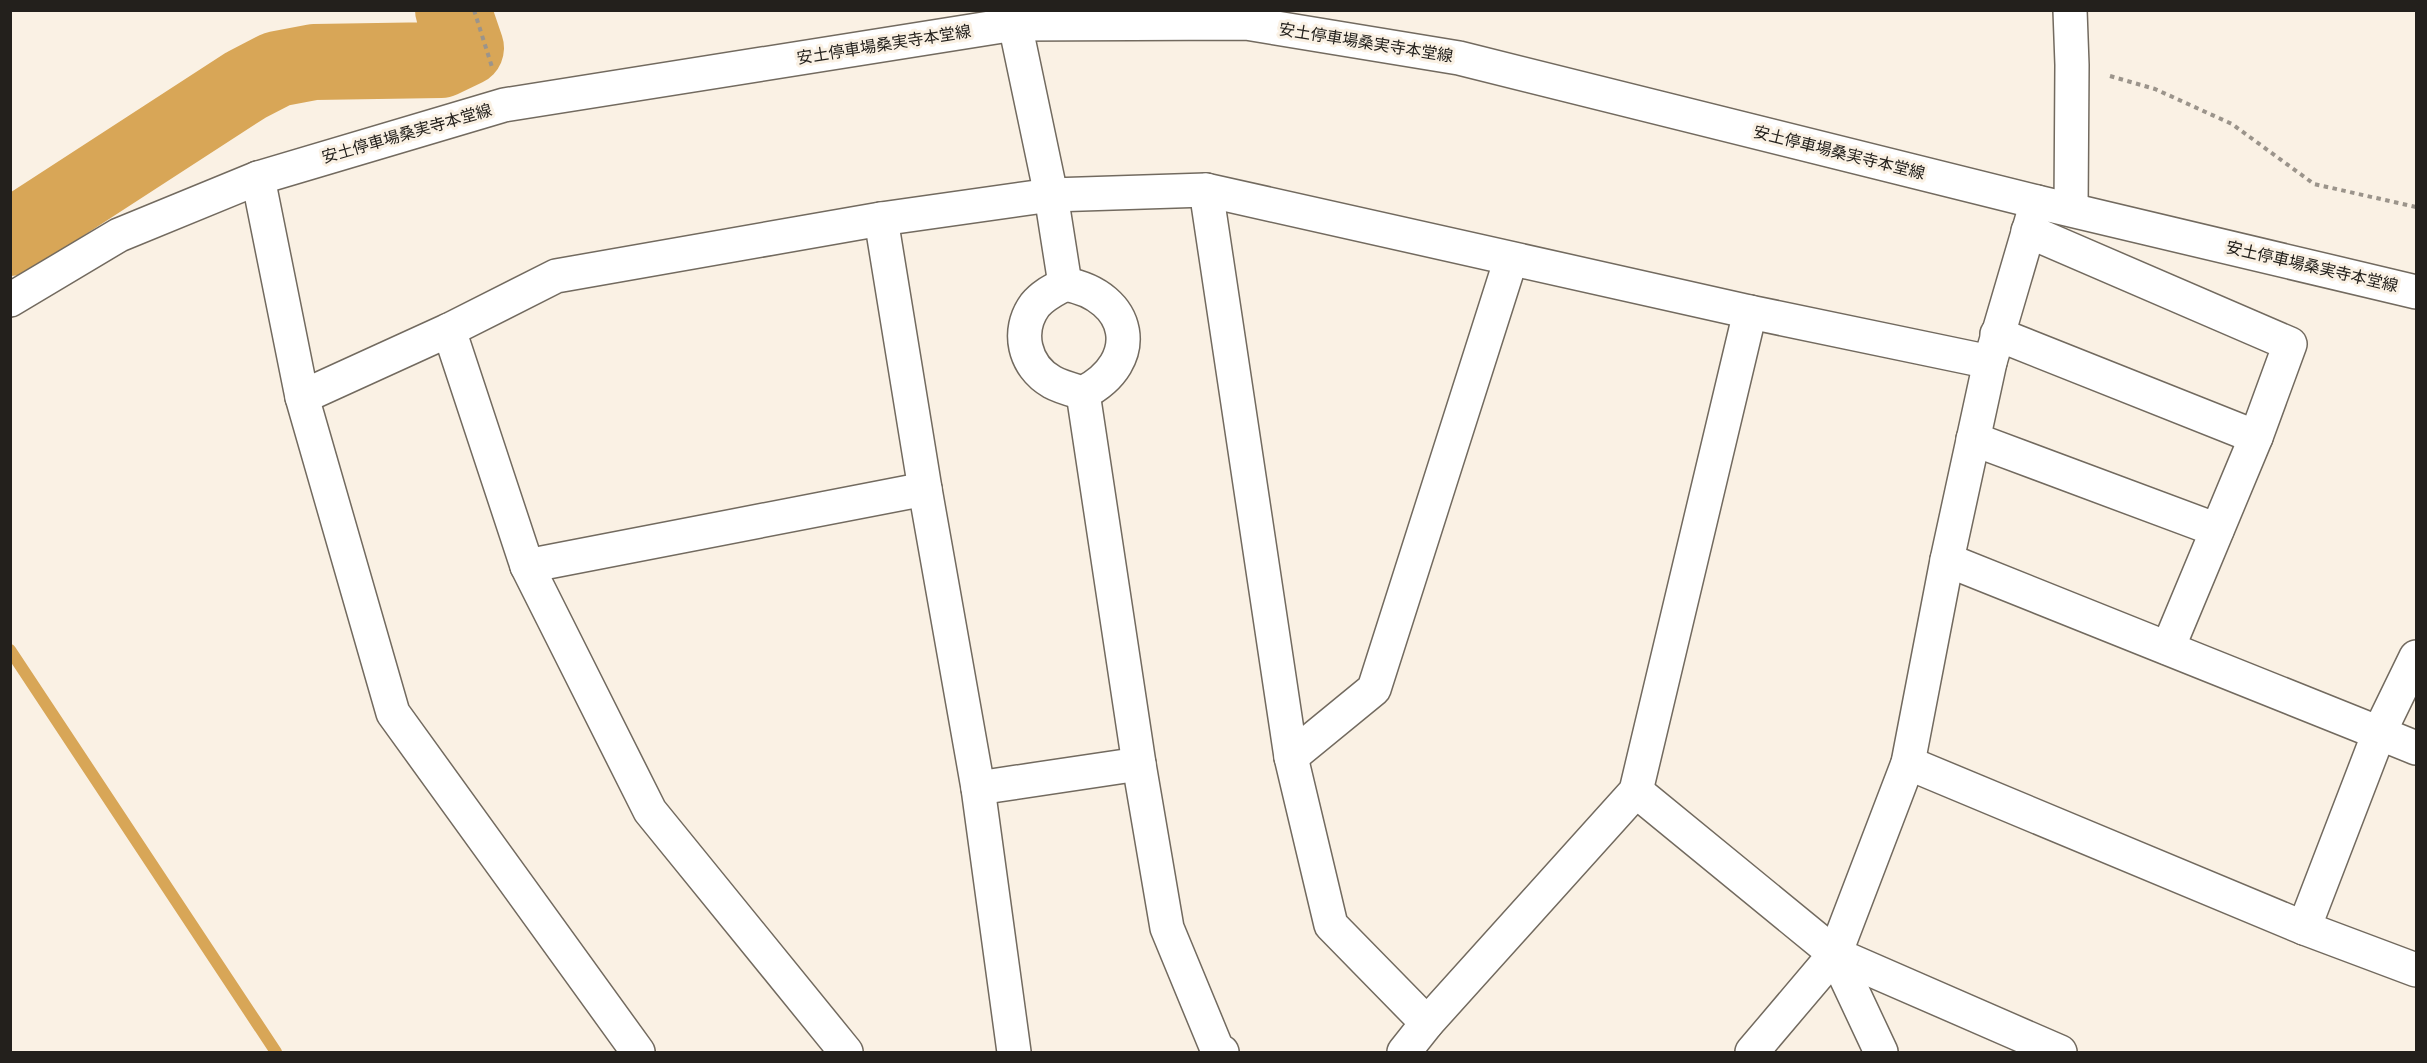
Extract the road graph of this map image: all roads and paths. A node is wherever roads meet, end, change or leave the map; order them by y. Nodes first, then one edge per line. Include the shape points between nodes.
1 (474, 10) edge
2 (2070, 10) edge
3 (1245, 17) edge
4 (1015, 24) junction
5 (2072, 64) junction
6 (504, 105) junction
7 (258, 178) junction
8 (1206, 190) junction
9 (1052, 195) junction
10 (2416, 207) edge
11 (2071, 209) junction
12 (2033, 217) junction
13 (881, 219) junction
14 (1511, 259) junction
15 (1065, 284) junction
16 (2416, 292) edge
17 (10, 300) edge
18 (1750, 312) junction
19 (449, 330) junction
20 (1993, 348) junction
21 (1083, 393) junction
22 (302, 397) junction
23 (2256, 437) junction
24 (1974, 439) junction
25 (925, 489) junction
26 (2217, 530) junction
27 (1947, 560) junction
28 (528, 566) junction
29 (2168, 648) junction
30 (2416, 657) edge
31 (2379, 733) junction
32 (2416, 748) edge
33 (1291, 757) junction
34 (1908, 763) junction
35 (1139, 764) junction
36 (978, 788) junction
37 (1635, 791) junction
38 (2304, 928) junction
39 (1835, 954) junction
40 (2416, 970) edge
41 (1427, 1023) junction
42 (638, 1053) edge
43 (846, 1053) edge
44 (1014, 1053) edge
45 (1222, 1053) edge
46 (1404, 1053) edge
47 (1752, 1053) edge
48 (1881, 1053) edge
49 (2060, 1053) edge

1 - 6 path
2 - 5 street
3 - 4 street, 安土停車場桑実寺本堂線
3 - 12 street, 安土停車場桑実寺本堂線 via 1459,58
4 - 6 street, 安土停車場桑実寺本堂線
4 - 9 street
5 - 10 path via 2155,89 2232,124 2314,184
5 - 11 street
6 - 7 street, 安土停車場桑実寺本堂線
7 - 17 street, 安土停車場桑実寺本堂線 via 119,236
7 - 22 street
8 - 9 street
8 - 14 street
8 - 33 street
9 - 13 street
9 - 15 street
11 - 12 street, 安土停車場桑実寺本堂線
11 - 16 street, 安土停車場桑実寺本堂線
12 - 20 street
12 - 23 street via 2290,345
13 - 19 street via 556,276
13 - 25 street
14 - 18 street
14 - 33 street via 1374,689
15 - 21 street via 1095,293 1117,316 1122,331 1119,361 1098,385
15 - 21 street via 1048,292 1036,304 1026,325 1025,348 1040,373 1052,382
18 - 20 street
18 - 37 street
19 - 22 street
19 - 28 street
20 - 23 street
20 - 24 street
21 - 35 street
22 - 42 street via 393,713
23 - 26 street
24 - 26 street
24 - 27 street
25 - 28 street
25 - 36 street
26 - 29 street
27 - 29 street
27 - 34 street
28 - 43 street via 650,811
29 - 31 street
30 - 31 street
31 - 32 street
31 - 38 street
33 - 41 street via 1331,925
34 - 38 street
34 - 39 street
35 - 36 street
35 - 45 street via 1167,928
36 - 44 street
37 - 39 street
37 - 41 street
38 - 40 street
39 - 47 street
39 - 48 street
39 - 49 street
41 - 46 street

